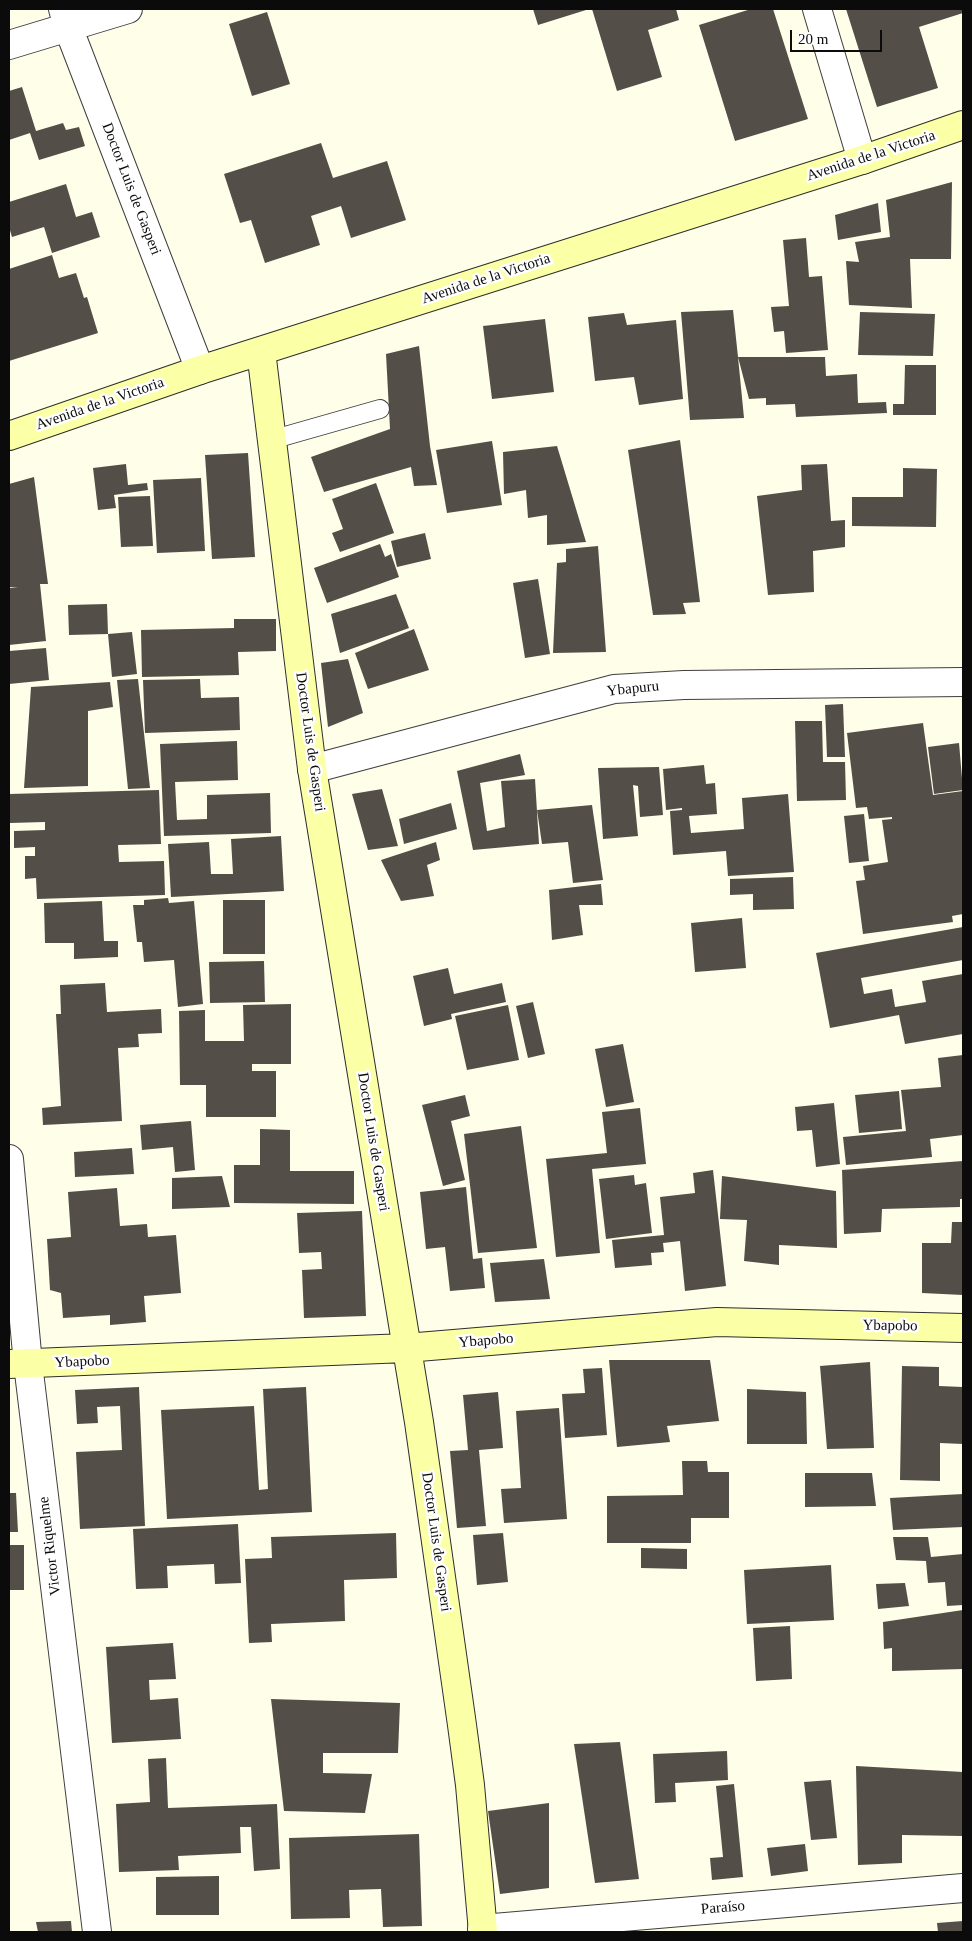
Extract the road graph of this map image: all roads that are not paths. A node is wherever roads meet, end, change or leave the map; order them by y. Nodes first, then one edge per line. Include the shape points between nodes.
1 (128, 9) edge
2 (817, 9) edge
3 (65, 18) edge
4 (9, 45) edge
5 (963, 125) edge
6 (862, 160) junction
7 (261, 351) junction
8 (200, 370) junction
9 (380, 409) dead end
10 (9, 436) edge
11 (271, 440) junction
12 (963, 682) edge
13 (312, 769) junction
14 (9, 1158) edge
15 (963, 1328) edge
16 (406, 1348) junction
17 (18, 1364) edge
18 (963, 1888) edge
19 (483, 1931) edge
20 (97, 1932) edge

1 - 3 street
2 - 6 street
3 - 4 street
3 - 8 street, Doctor Luis de Gasperi
5 - 6 street, Avenida de la Victoria
6 - 7 street, Avenida de la Victoria
7 - 8 street, Avenida de la Victoria
7 - 11 street, Doctor Luis de Gasperi
8 - 10 street, Avenida de la Victoria
9 - 11 lane
11 - 13 street, Doctor Luis de Gasperi
12 - 13 street, Ybapuru via 684,684 614,689
13 - 16 street, Doctor Luis de Gasperi
14 - 17 street, Victor Riquelme
15 - 16 street, Ybapobo via 717,1322
16 - 17 street, Ybapobo
16 - 19 street, Doctor Luis de Gasperi via 470,1784
17 - 20 street, Victor Riquelme
18 - 19 street, Paraíso

